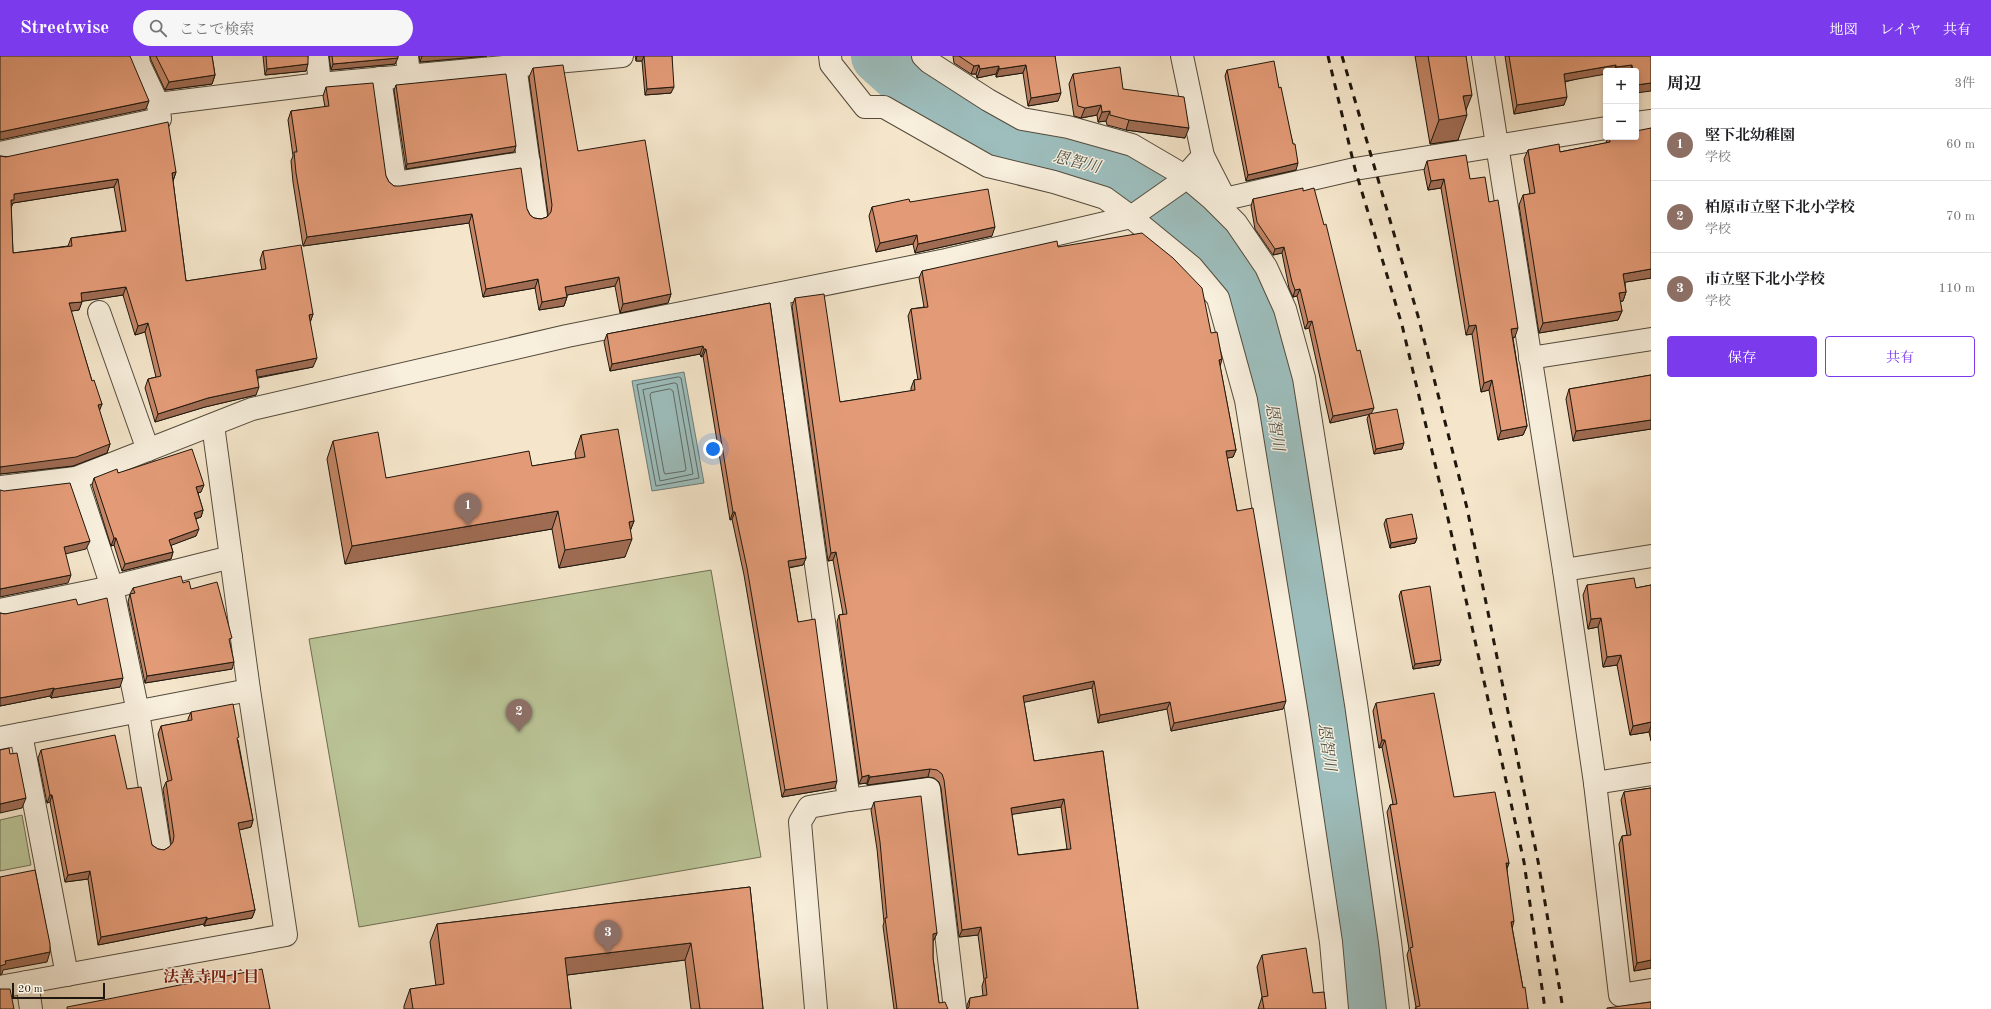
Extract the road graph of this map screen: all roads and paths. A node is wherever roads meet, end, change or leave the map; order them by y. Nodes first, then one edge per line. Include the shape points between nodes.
1 (138, 56) edge
2 (317, 56) edge
3 (622, 56) edge
4 (830, 56) edge
5 (1182, 56) edge
6 (1483, 56) edge
7 (928, 58) edge
8 (522, 62) edge
9 (408, 66) edge
10 (380, 78) junction
11 (320, 84) junction
12 (158, 104) junction
13 (1651, 121) edge
14 (1639, 123) edge
15 (1603, 128) edge
16 (1498, 146) junction
17 (0, 153) edge
18 (1203, 156) junction
19 (528, 162) junction
20 (1181, 180) junction
21 (1225, 199) junction
22 (536, 216) dead end
23 (1131, 217) junction
24 (1236, 223) junction
25 (778, 294) junction
26 (99, 312) dead end
27 (1651, 339) edge
28 (1530, 358) junction
29 (213, 425) junction
30 (148, 450) junction
31 (76, 478) junction
32 (2, 481) edge
33 (1651, 556) edge
34 (231, 558) junction
35 (1564, 570) junction
36 (112, 587) junction
37 (0, 610) edge
38 (249, 690) junction
39 (138, 712) junction
40 (10, 736) edge
41 (1651, 774) edge
42 (1594, 783) junction
43 (849, 800) junction
44 (159, 845) dead end
45 (67, 975) junction
46 (27, 982) junction
47 (0, 987) edge
48 (1651, 990) edge
49 (31, 1009) edge
50 (816, 1009) edge
51 (955, 1009) edge
52 (1338, 1009) edge
53 (1398, 1009) edge

1 - 12 street via 139,64
2 - 11 street
3 - 8 street
4 - 23 street via 831,64 865,107 884,108 988,166 1105,198
5 - 18 street
6 - 16 street
7 - 20 street via 988,100 1022,119 1068,127 1132,145
8 - 9 street
8 - 19 street
9 - 10 street
10 - 11 street
10 - 19 street via 395,183
11 - 12 street
12 - 17 street via 160,119
13 - 14 street
15 - 16 street
16 - 21 street via 1355,169
16 - 28 street
18 - 20 street
18 - 21 street
19 - 22 street
20 - 23 street
20 - 24 street via 1211,198
21 - 24 street
23 - 25 street via 946,260
23 - 52 street via 1192,267 1218,298 1246,400 1298,723 1331,942
24 - 53 street via 1266,267 1285,309 1304,378 1356,704
25 - 29 street via 567,336 252,410
25 - 43 street
26 - 30 street
27 - 28 street
28 - 35 street
29 - 30 street
29 - 34 street
30 - 31 street
31 - 32 street
31 - 36 street
33 - 35 street
34 - 36 street
34 - 38 street
35 - 42 street
36 - 37 street
36 - 39 street
38 - 39 street
38 - 45 street via 286,935
39 - 40 street
39 - 44 street
40 - 45 street
41 - 42 street
42 - 48 street via 1620,995
43 - 50 street via 809,807 800,822
43 - 51 street via 929,790
45 - 46 street
46 - 47 street
46 - 49 street

